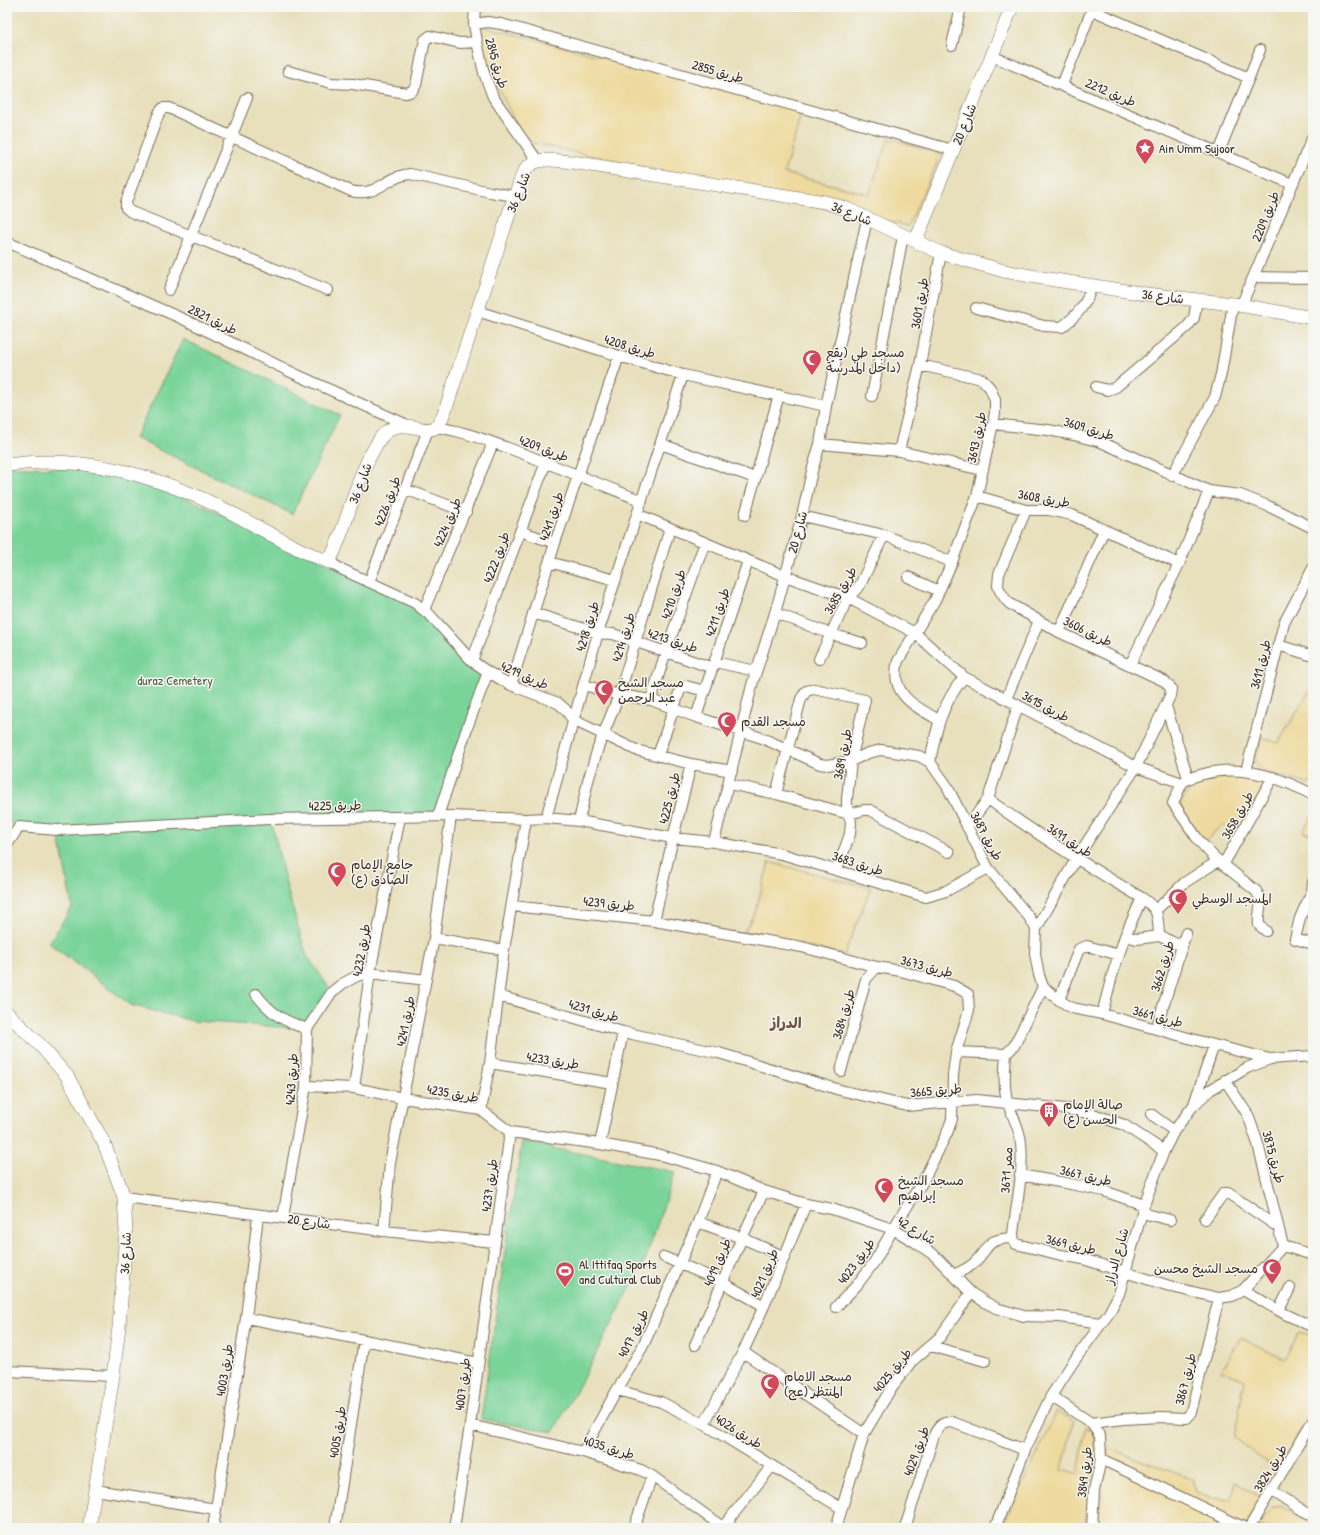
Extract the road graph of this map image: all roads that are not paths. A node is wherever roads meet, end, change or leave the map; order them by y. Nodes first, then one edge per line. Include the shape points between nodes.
1 (475, 7) edge
2 (961, 7) edge
3 (1012, 7) edge
4 (1093, 8) edge
5 (474, 24) junction
6 (477, 42) junction
7 (952, 45) dead end
8 (1260, 50) dead end
9 (992, 56) junction
10 (288, 71) dead end
11 (1249, 78) junction
12 (1062, 85) junction
13 (247, 98) dead end
14 (1313, 136) edge
15 (232, 137) junction
16 (953, 150) junction
17 (1219, 152) junction
18 (537, 160) junction
19 (1292, 184) junction
20 (515, 196) junction
21 (867, 218) junction
22 (192, 236) junction
23 (903, 236) junction
24 (916, 240) junction
25 (7, 242) edge
26 (941, 253) junction
27 (1254, 276) junction
28 (1313, 278) edge
29 (1091, 286) junction
30 (169, 290) dead end
31 (328, 290) dead end
32 (1197, 300) junction
33 (1237, 305) junction
34 (976, 308) dead end
35 (477, 311) junction
36 (1313, 318) edge
37 (619, 356) junction
38 (920, 365) junction
39 (683, 374) junction
40 (1096, 388) dead end
41 (779, 395) junction
42 (872, 396) dead end
43 (826, 406) junction
44 (405, 424) junction
45 (994, 424) junction
46 (432, 428) junction
47 (493, 443) junction
48 (661, 444) junction
49 (820, 444) junction
50 (899, 450) junction
51 (546, 462) junction
52 (7, 465) edge
53 (982, 470) junction
54 (578, 475) junction
55 (1172, 476) junction
56 (755, 478) junction
57 (405, 489) junction
58 (1209, 492) junction
59 (978, 496) junction
60 (642, 501) junction
61 (1026, 510) junction
62 (466, 512) junction
63 (637, 514) junction
64 (745, 515) dead end
65 (802, 516) junction
66 (670, 528) junction
67 (1313, 528) edge
68 (1104, 530) junction
69 (520, 531) junction
70 (884, 534) junction
71 (705, 542) junction
72 (555, 543) junction
73 (748, 561) junction
74 (329, 562) junction
75 (549, 562) junction
76 (952, 562) junction
77 (1180, 564) junction
78 (1313, 568) edge
79 (785, 576) junction
80 (908, 577) dead end
81 (615, 580) junction
82 (369, 582) junction
83 (1303, 586) junction
84 (1313, 590) edge
85 (939, 591) junction
86 (848, 598) junction
87 (424, 610) junction
88 (533, 613) junction
89 (775, 613) junction
90 (1039, 621) junction
91 (1059, 632) junction
92 (598, 633) junction
93 (915, 633) junction
94 (831, 634) junction
95 (636, 642) junction
96 (862, 644) dead end
97 (1278, 645) junction
98 (666, 652) junction
99 (1313, 656) edge
100 (819, 659) dead end
101 (472, 661) junction
102 (714, 665) junction
103 (1130, 665) junction
104 (756, 671) junction
105 (488, 672) junction
106 (964, 677) junction
107 (511, 685) junction
108 (584, 685) junction
109 (705, 691) junction
110 (619, 694) junction
111 (1006, 699) junction
112 (651, 700) junction
113 (1018, 706) junction
114 (1166, 706) junction
115 (673, 708) junction
116 (696, 718) junction
117 (573, 720) junction
118 (938, 720) junction
119 (741, 731) junction
120 (604, 735) junction
121 (788, 749) junction
122 (658, 755) junction
123 (851, 761) junction
124 (930, 762) junction
125 (692, 764) junction
126 (1136, 768) junction
127 (732, 771) junction
128 (1246, 771) junction
129 (1273, 777) junction
130 (1185, 780) junction
131 (729, 784) junction
132 (1311, 791) edge
133 (776, 794) junction
134 (988, 799) junction
135 (849, 814) junction
136 (438, 816) junction
137 (451, 816) junction
138 (400, 817) junction
139 (546, 818) junction
140 (526, 819) junction
141 (579, 821) junction
142 (967, 827) junction
143 (673, 838) junction
144 (714, 842) junction
145 (7, 845) edge
146 (949, 852) dead end
147 (1076, 859) junction
148 (1221, 863) junction
149 (988, 868) junction
150 (837, 870) junction
151 (1313, 882) edge
152 (1142, 898) junction
153 (512, 906) junction
154 (1156, 910) junction
155 (654, 921) junction
156 (1036, 929) junction
157 (1266, 930) dead end
158 (702, 931) joint
159 (1186, 933) dead end
160 (1125, 936) junction
161 (1159, 936) junction
162 (434, 938) junction
163 (1313, 944) edge
164 (1182, 946) junction
165 (504, 950) junction
166 (1119, 955) junction
167 (877, 967) junction
168 (370, 973) junction
169 (426, 980) junction
170 (1044, 987) junction
171 (256, 994) dead end
172 (499, 996) junction
173 (1059, 1000) junction
174 (7, 1013) edge
175 (1102, 1014) junction
176 (306, 1029) junction
177 (1156, 1029) junction
178 (623, 1032) junction
179 (1214, 1045) junction
180 (683, 1046) joint
181 (956, 1052) junction
182 (1006, 1054) junction
183 (1313, 1056) edge
184 (1270, 1059) junction
185 (490, 1063) junction
186 (841, 1071) dead end
187 (1225, 1080) junction
188 (612, 1083) junction
189 (306, 1086) junction
190 (354, 1088) junction
191 (403, 1098) junction
192 (953, 1101) junction
193 (1007, 1103) junction
194 (1193, 1106) junction
195 (481, 1110) junction
196 (1151, 1114) dead end
197 (510, 1132) junction
198 (1174, 1132) junction
199 (600, 1144) junction
200 (1164, 1151) junction
201 (660, 1155) joint
202 (717, 1171) junction
203 (1020, 1175) junction
204 (764, 1191) junction
205 (124, 1197) junction
206 (806, 1204) junction
207 (1143, 1209) junction
208 (258, 1215) junction
209 (283, 1217) junction
210 (1206, 1219) dead end
211 (1170, 1220) dead end
212 (698, 1222) junction
213 (1278, 1227) junction
214 (893, 1229) junction
215 (384, 1231) junction
216 (742, 1238) junction
217 (1013, 1240) junction
218 (494, 1242) junction
219 (1283, 1246) junction
220 (1313, 1255) edge
221 (664, 1257) dead end
222 (785, 1257) junction
223 (680, 1264) junction
224 (1126, 1272) junction
225 (953, 1275) junction
226 (722, 1282) junction
227 (1290, 1288) dead end
228 (1243, 1290) junction
229 (971, 1293) junction
230 (1219, 1298) junction
231 (764, 1306) junction
232 (836, 1306) dead end
233 (1278, 1310) junction
234 (246, 1318) junction
235 (1101, 1323) junction
236 (1313, 1327) edge
237 (364, 1340) junction
238 (695, 1344) dead end
239 (931, 1346) junction
240 (743, 1352) junction
241 (985, 1362) dead end
242 (478, 1363) junction
243 (7, 1372) edge
244 (113, 1376) junction
245 (616, 1390) junction
246 (1051, 1396) junction
247 (1313, 1420) edge
248 (1091, 1423) junction
249 (470, 1424) junction
250 (704, 1424) junction
251 (864, 1434) junction
252 (1025, 1450) junction
253 (583, 1452) junction
254 (1101, 1459) junction
255 (772, 1466) junction
256 (652, 1476) junction
257 (95, 1490) junction
258 (1271, 1490) junction
259 (841, 1508) junction
260 (216, 1509) junction
261 (1313, 1517) edge
262 (89, 1528) edge
263 (213, 1528) edge
264 (335, 1528) edge
265 (454, 1528) edge
266 (634, 1528) edge
267 (724, 1528) edge
268 (836, 1528) edge
269 (904, 1528) edge
270 (995, 1528) edge
271 (1092, 1528) edge
272 (1245, 1528) edge
273 (1249, 1528) edge

1 - 5 street, طريق 2845
2 - 7 street
3 - 9 street, شارع 20
4 - 11 street
4 - 12 street
5 - 6 street, طريق 2845
5 - 16 street, طريق 2855 via 501,24
6 - 10 street via 460,43 430,36 425,40 416,85 412,91 406,92 331,83
6 - 18 street, طريق 2845 via 493,97
8 - 11 street
9 - 12 street, طريق 2212
9 - 16 street, شارع 20
11 - 17 street
12 - 17 street, طريق 2212
13 - 15 street
14 - 19 street, طريق 2209
15 - 20 street via 357,193 370,192 398,176 410,174
15 - 22 street
15 - 22 street via 170,108 163,108 159,113 126,208
16 - 24 street, شارع 20
17 - 19 street, طريق 2212
18 - 20 street, شارع 36 via 523,173
18 - 21 street, شارع 36 via 572,162 825,202
19 - 27 street, طريق 2209
20 - 35 street, شارع 36
21 - 23 street, شارع 36
21 - 43 street, شارع 20
22 - 30 street
22 - 31 street
23 - 24 street, شارع 36
23 - 42 street
24 - 26 street, شارع 36
25 - 44 street, طريق 2821 via 183,319
26 - 29 street, شارع 36 via 1004,271
26 - 38 street, طريق 3601
27 - 28 street
27 - 33 street, طريق 2209
29 - 32 street, شارع 36
29 - 34 street via 1090,297 1074,318 1062,327 1044,326
32 - 33 street, شارع 36
32 - 40 street via 1194,318 1187,327 1116,387 1108,390
33 - 36 street, شارع 36
33 - 55 street via 1215,397
35 - 37 street, طريق 4208
35 - 46 street, شارع 36 via 446,408
37 - 39 street, طريق 4208
37 - 54 street, طريق 4241
38 - 45 street, طريق 3693 via 982,379 990,388 995,400
38 - 50 street, طريق 3601
39 - 41 street, طريق 4208
39 - 48 street, طريق 4218
41 - 43 street, طريق 4208
41 - 56 street
43 - 49 street, شارع 20
44 - 46 street
44 - 74 street, شارع 36 via 395,426 381,436 369,458 339,542
45 - 53 street, طريق 3693
45 - 55 street, طريق 3609 via 1048,430 1101,442
46 - 47 street, طريق 4209 via 451,429
46 - 57 street, طريق 4226
47 - 51 street, طريق 4209
47 - 62 street, طريق 4224
48 - 56 street
48 - 60 street, طريق 4218
49 - 50 street
49 - 65 street, شارع 20
50 - 53 street
51 - 54 street, طريق 4209
51 - 69 street, طريق 4222
52 - 74 street via 43,461 83,463 129,472 217,506
53 - 59 street, طريق 3693
54 - 60 street, طريق 4209
54 - 72 street, طريق 4241
55 - 58 street, طريق 3609
56 - 64 street
57 - 62 street
57 - 82 street, طريق 4226
58 - 67 street, طريق 3609 via 1240,495
58 - 77 street
59 - 61 street, طريق 3608
59 - 76 street, طريق 3693
60 - 63 street, طريق 4218
61 - 68 street, طريق 3608 via 1064,513
61 - 90 street, طريق 3606 via 998,574 998,586 1006,600
62 - 87 street, طريق 4224
63 - 66 street
63 - 81 street, طريق 4218
65 - 70 street
65 - 79 street, شارع 20
66 - 71 street
66 - 95 street, طريق 4214
68 - 77 street, طريق 3608
68 - 91 street
69 - 72 street
69 - 101 street, طريق 4222
70 - 76 street
70 - 86 street, طريق 3685 via 860,585
71 - 73 street
71 - 98 street, طريق 4210
72 - 75 street, طريق 4241
73 - 79 street
73 - 102 street, طريق 4211
74 - 82 street, طريق 4219
75 - 81 street
75 - 88 street, طريق 4241
76 - 85 street, طريق 3693
77 - 103 street
78 - 83 street, طريق 3611
79 - 86 street, طريق 3615
79 - 89 street, شارع 20
80 - 85 street
81 - 92 street, طريق 4218
82 - 87 street, طريق 4219 via 406,598
83 - 84 street
83 - 97 street, طريق 3611 via 1284,623
85 - 93 street, طريق 3693
86 - 93 street, طريق 3615
86 - 94 street, طريق 3685
87 - 101 street, طريق 4219
88 - 92 street, طريق 4213
88 - 107 street, طريق 4241
89 - 94 street
89 - 104 street, شارع 20
90 - 91 street, طريق 3606
90 - 111 street
91 - 103 street, طريق 3606
92 - 95 street, طريق 4213 via 613,634
92 - 108 street, طريق 4218
93 - 106 street, طريق 3615
93 - 118 street via 898,661 895,672 897,685 905,698
94 - 96 street
94 - 100 street, طريق 3685
95 - 98 street, طريق 4213
95 - 110 street, طريق 4214
97 - 99 street
97 - 128 street, طريق 3611
98 - 102 street, طريق 4213
98 - 112 street, طريق 4210
101 - 105 street, طريق 4219
102 - 104 street, طريق 4213
102 - 109 street, طريق 4211
103 - 114 street, طريق 3606 via 1167,683 1171,693
104 - 119 street, شارع 20
105 - 107 street, طريق 4219
105 - 136 street
106 - 111 street, طريق 3615
106 - 118 street
107 - 117 street, طريق 4219 via 558,703
108 - 110 street
108 - 117 street, طريق 4218
109 - 115 street via 683,687
109 - 116 street, طريق 4211
110 - 112 street
110 - 120 street, طريق 4214
111 - 113 street, طريق 3615
112 - 115 street
113 - 126 street, طريق 3615
113 - 134 street
114 - 126 street, طريق 3606
114 - 130 street
115 - 116 street
115 - 122 street
116 - 119 street
117 - 120 street, طريق 4219
117 - 139 street, طريق 4218
118 - 124 street
119 - 121 street
119 - 127 street, شارع 20
120 - 122 street, طريق 4219 via 636,750
120 - 141 street, طريق 4214 via 588,781
121 - 123 street via 820,764
121 - 123 street, طريق 3689 via 801,699 806,691 814,689 865,700
121 - 133 street
122 - 125 street, طريق 4219
123 - 124 street via 881,750 919,756
123 - 135 street, طريق 3689 via 847,799
124 - 142 street, طريق 3687 via 947,786
125 - 127 street, طريق 4219
125 - 143 street, طريق 4225
126 - 130 street, طريق 3615
126 - 147 street, طريق 3606
127 - 131 street, شارع 20
128 - 129 street
128 - 130 street via 1214,772
129 - 132 street
129 - 148 street, طريق 3658
130 - 148 street, طريق 3658 via 1173,803 1199,841
131 - 133 street
131 - 144 street, شارع 20
133 - 135 street
134 - 142 street
134 - 147 street, طريق 3691 via 1021,824
135 - 146 street via 870,810
135 - 150 street, طريق 3689 via 850,834
136 - 137 street, طريق 4225
136 - 138 street, طريق 4225
137 - 140 street, طريق 4225
137 - 162 street, طريق 4241
138 - 145 street, طريق 4225 via 270,819 58,830 19,826
138 - 168 street, طريق 4232
139 - 140 street, طريق 4225
139 - 141 street, طريق 4225
140 - 153 street
141 - 143 street, طريق 4225
142 - 149 street, طريق 3687
143 - 144 street, طريق 4225
143 - 155 street
144 - 150 street, طريق 3683 via 782,854
147 - 152 street, طريق 3691
147 - 156 street, طريق 3606
148 - 154 street via 1184,883
148 - 157 street, طريق 3658 via 1260,896 1259,925
149 - 150 street, طريق 3683 via 946,891 926,897
149 - 156 street, طريق 3687
151 - 163 street via 1295,939
152 - 154 street, طريق 3691
152 - 160 street
153 - 155 street, طريق 4239
153 - 165 street
154 - 161 street
155 - 158 street, طريق 4239
156 - 170 street via 1035,954
158 - 167 street, طريق 3673 via 802,947
159 - 164 street, طريق 3662
160 - 161 street via 1137,939
160 - 166 street
161 - 164 street
162 - 165 street
162 - 169 street, طريق 4241
164 - 177 street, طريق 3662
165 - 172 street
166 - 173 street via 1087,946 1079,949
166 - 175 street
167 - 181 street, طريق 3673 via 954,986 968,994 969,1010
167 - 186 street, طريق 3684 via 866,979
168 - 169 street
168 - 176 street via 357,976 332,992
168 - 190 street, طريق 4232
169 - 191 street, طريق 4241
170 - 173 street, طريق 3661
170 - 182 street via 1014,1046
171 - 176 street via 277,1016
172 - 178 street, طريق 4231
172 - 185 street
173 - 175 street, طريق 3661 via 1072,1008
174 - 205 street, شارع 36 via 67,1076 104,1143
175 - 177 street, طريق 3661
176 - 189 street, طريق 4243
177 - 179 street, طريق 3661
178 - 180 street, طريق 4231
178 - 188 street
179 - 184 street, طريق 3661
179 - 194 street
180 - 192 street, طريق 3665 via 907,1106
181 - 182 street
181 - 192 street, طريق 3673
182 - 193 street, ممر 3671 via 1004,1088
183 - 184 street, شارع الدراز
184 - 187 street, شارع الدراز
185 - 188 street, طريق 4233
185 - 195 street
187 - 194 street, شارع الدراز
187 - 213 street, طريق 3875 via 1248,1115 1258,1144
188 - 199 street
189 - 190 street, طريق 4235
189 - 209 street, طريق 4243
190 - 191 street, طريق 4235
191 - 195 street, طريق 4235
191 - 215 street, طريق 4241 via 390,1163
192 - 193 street, طريق 3665
192 - 214 street, طريق 3673 via 952,1119 947,1133 923,1182
193 - 200 street, طريق 3665 via 1066,1109 1104,1117 1134,1130
193 - 203 street, ممر 3671 via 1020,1134
194 - 198 street, شارع الدراز
195 - 197 street, طريق 4235
196 - 198 street
197 - 199 street, طريق 4235
197 - 218 street, طريق 4237
198 - 200 street, شارع الدراز
199 - 201 street, طريق 4235
200 - 207 street, شارع الدراز
201 - 202 street, شارع 42
202 - 204 street, شارع 42
202 - 212 street, طريق 4017
203 - 207 street, طريق 3667 via 1104,1191
203 - 217 street, ممر 3671
204 - 206 street, شارع 42
204 - 216 street, طريق 4019
205 - 208 street, شارع 20
205 - 244 street, شارع 36 via 124,1271
206 - 214 street, شارع 42 via 832,1209
206 - 222 street, طريق 4021
207 - 211 street, طريق 3667
207 - 224 street, شارع الدراز
208 - 209 street, شارع 20
208 - 234 street, طريق 4003
209 - 215 street, شارع 20
210 - 213 street via 1224,1193 1228,1193
212 - 216 street
212 - 223 street, طريق 4017
213 - 219 street, طريق 3875
214 - 225 street, شارع 42 via 934,1255
214 - 232 street, طريق 4023 via 866,1274
215 - 218 street, شارع 20
216 - 222 street
216 - 226 street, طريق 4019
217 - 224 street, طريق 3669 via 1016,1244
217 - 225 street via 1002,1239 991,1243 973,1264
218 - 242 street, طريق 4007
219 - 220 street
219 - 228 street, طريق 3669
221 - 223 street
222 - 231 street, طريق 4021
223 - 226 street
223 - 245 street, طريق 4017 via 643,1346
224 - 230 street, طريق 3669
224 - 235 street, شارع الدراز via 1119,1294
225 - 229 street, شارع 42
226 - 231 street
226 - 238 street, طريق 4019
227 - 233 street
228 - 230 street, طريق 3669 via 1232,1296
228 - 233 street
229 - 235 street, شارع 42 via 996,1308 1024,1316 1059,1317
229 - 239 street, طريق 4025
230 - 248 street, طريق 3867 via 1188,1418 1161,1417
231 - 240 street, طريق 4021
233 - 236 street
234 - 237 street
234 - 260 street, طريق 4003
235 - 246 street, شارع الدراز
237 - 242 street
237 - 264 street, طريق 4005
239 - 241 street, طريق 4025
239 - 251 street, طريق 4025 via 911,1362 892,1387
240 - 250 street, طريق 4021
240 - 251 street
242 - 249 street, طريق 4007
243 - 244 street
244 - 257 street, شارع 36
245 - 250 street, طريق 4026 via 661,1402
245 - 253 street, طريق 4017
246 - 248 street, طريق 3849
246 - 252 street, شارع الدراز
247 - 258 street, طريق 3824
248 - 254 street, طريق 3849 via 1100,1436
249 - 253 street, طريق 4035
249 - 265 street, طريق 4007
250 - 255 street, طريق 4026
251 - 259 street
252 - 269 street, طريق 4029 via 952,1422 941,1424 934,1435
252 - 270 street, شارع الدراز
253 - 256 street, طريق 4035 via 641,1470
254 - 271 street, طريق 3849 via 1094,1490
254 - 272 street
255 - 259 street, طريق 4026
255 - 267 street
256 - 266 street
256 - 267 street, طريق 4035
257 - 260 street
257 - 262 street, شارع 36
258 - 261 street
258 - 273 street, طريق 3824
259 - 268 street
260 - 263 street, طريق 4003

